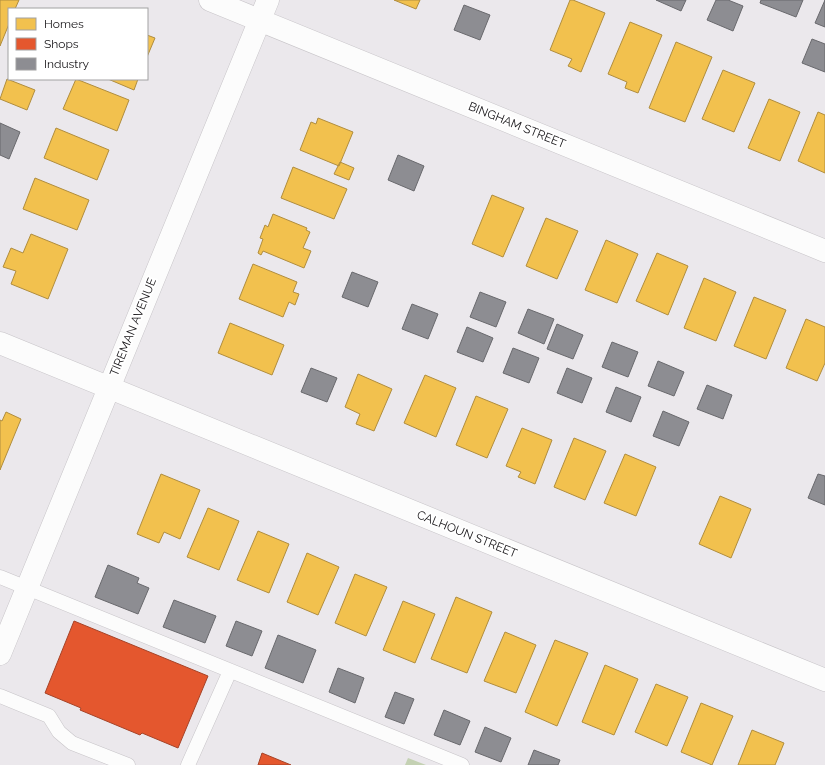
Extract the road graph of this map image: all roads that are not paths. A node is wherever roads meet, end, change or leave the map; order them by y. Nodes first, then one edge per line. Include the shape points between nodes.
1 (210, 0) edge
2 (268, 0) edge
3 (260, 21) junction
4 (825, 251) edge
5 (0, 343) edge
6 (108, 388) junction
7 (0, 577) edge
8 (27, 588) junction
9 (0, 654) edge
10 (230, 671) junction
11 (825, 680) edge
12 (0, 696) edge
13 (128, 765) edge
14 (188, 765) edge
15 (462, 765) edge

1 - 3 street, BINGHAM STREET
2 - 3 street, TIREMAN AVENUE
3 - 4 street, BINGHAM STREET
3 - 6 street, TIREMAN AVENUE
5 - 6 street, CALHOUN STREET
6 - 8 street, TIREMAN AVENUE
6 - 11 street, CALHOUN STREET
7 - 8 lane
8 - 9 street, TIREMAN AVENUE
8 - 10 lane
10 - 14 lane
10 - 15 lane
12 - 13 lane via 49,716 59,732 72,743

